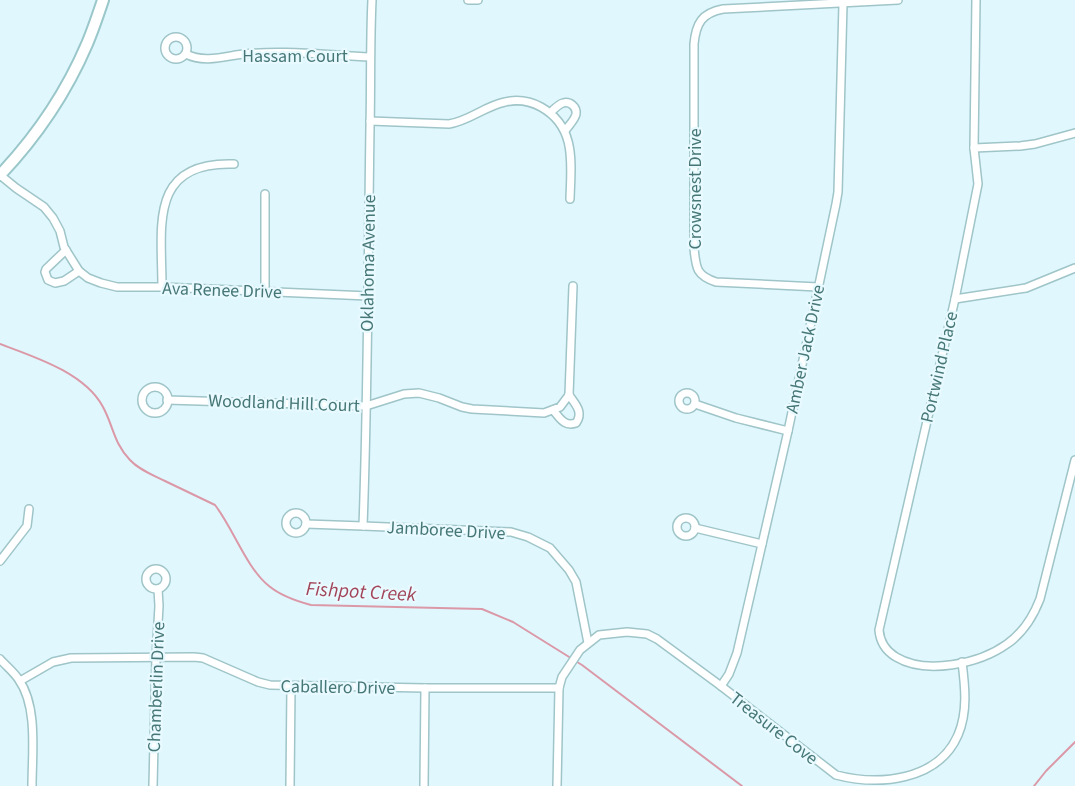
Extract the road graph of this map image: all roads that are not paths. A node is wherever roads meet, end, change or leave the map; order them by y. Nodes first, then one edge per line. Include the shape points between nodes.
1 (103, 0) edge
2 (372, 0) edge
3 (468, 0) edge
4 (478, 0) edge
5 (898, 0) edge
6 (976, 0) edge
7 (843, 4) junction
8 (186, 54) dead end
9 (370, 57) junction
10 (551, 112) junction
11 (370, 121) junction
12 (565, 131) junction
13 (1075, 133) edge
14 (974, 148) junction
15 (234, 164) dead end
16 (0, 175) edge
17 (265, 194) dead end
18 (570, 199) dead end
19 (66, 250) junction
20 (1075, 268) edge
21 (79, 272) junction
22 (573, 286) dead end
23 (818, 286) junction
24 (162, 288) junction
25 (265, 292) junction
26 (368, 296) junction
27 (955, 299) junction
28 (569, 395) junction
29 (167, 400) dead end
30 (695, 404) dead end
31 (366, 406) junction
32 (554, 410) junction
33 (788, 431) junction
34 (1075, 460) edge
35 (29, 509) dead end
36 (306, 525) dead end
37 (363, 526) junction
38 (695, 528) dead end
39 (762, 544) junction
40 (0, 561) edge
41 (158, 589) dead end
42 (588, 643) junction
43 (156, 657) junction
44 (0, 659) edge
45 (962, 662) junction
46 (20, 681) junction
47 (721, 686) junction
48 (291, 687) junction
49 (425, 688) junction
50 (559, 688) junction
51 (32, 786) edge
52 (153, 786) edge
53 (290, 786) edge
54 (424, 786) edge
55 (557, 786) edge

1 - 16 main road via 65,89 34,136
2 - 9 street, Oklahoma Avenue
3 - 4 street
5 - 7 street
6 - 14 street, Portwind Place
7 - 23 street, Amber Jack Drive via 838,192
7 - 23 street, Crowsnest Drive via 707,13 697,27 694,44 694,248 698,271 716,282
8 - 9 street, Hassam Court via 212,59 258,52
9 - 11 street, Oklahoma Avenue
10 - 11 street via 535,104 514,101 490,106 458,123
10 - 12 street
10 - 12 street via 563,103 574,106 575,117
11 - 26 street, Oklahoma Avenue
12 - 18 street via 570,146
13 - 14 street via 1027,145
14 - 27 street, Portwind Place via 978,184
15 - 24 street via 196,169 170,191 162,215
16 - 19 street via 44,207 60,231
17 - 25 street
19 - 21 street
19 - 21 street via 46,269 48,280 64,281
20 - 27 street via 1026,288
21 - 24 street, Ava Renee Drive via 117,287
22 - 28 street
23 - 33 street, Amber Jack Drive
24 - 25 street, Ava Renee Drive
25 - 26 street, Ava Renee Drive
26 - 31 street, Oklahoma Avenue
27 - 45 street, Portwind Place via 879,630 890,653 915,665 934,667
28 - 32 street
28 - 32 street via 580,416 576,423 564,423
29 - 31 street, Woodland Hill Court
30 - 33 street
31 - 32 street, Woodland Hill Court via 419,393 472,409 544,413
31 - 37 street, Oklahoma Avenue
33 - 39 street, Amber Jack Drive
34 - 45 street, Portwind Place via 1035,613 1008,644
35 - 40 street via 27,526
36 - 37 street, Jamboree Drive
37 - 42 street, Jamboree Drive via 511,532 537,541 558,556 576,582
38 - 39 street
39 - 47 street, Amber Jack Drive via 737,653
41 - 43 street, Chamberlin Drive
42 - 47 street, Treasure Cove via 598,635 638,632 657,639
42 - 50 street via 567,667
43 - 46 street, Caballero Drive via 61,659
43 - 48 street, Caballero Drive via 203,658 258,682
43 - 52 street, Chamberlin Drive
44 - 46 street
45 - 47 street, Treasure Cove via 964,710 950,749 917,776 877,786 836,775
46 - 51 street via 30,709
48 - 49 street, Caballero Drive
48 - 53 street
49 - 50 street, Caballero Drive
49 - 54 street
50 - 55 street

